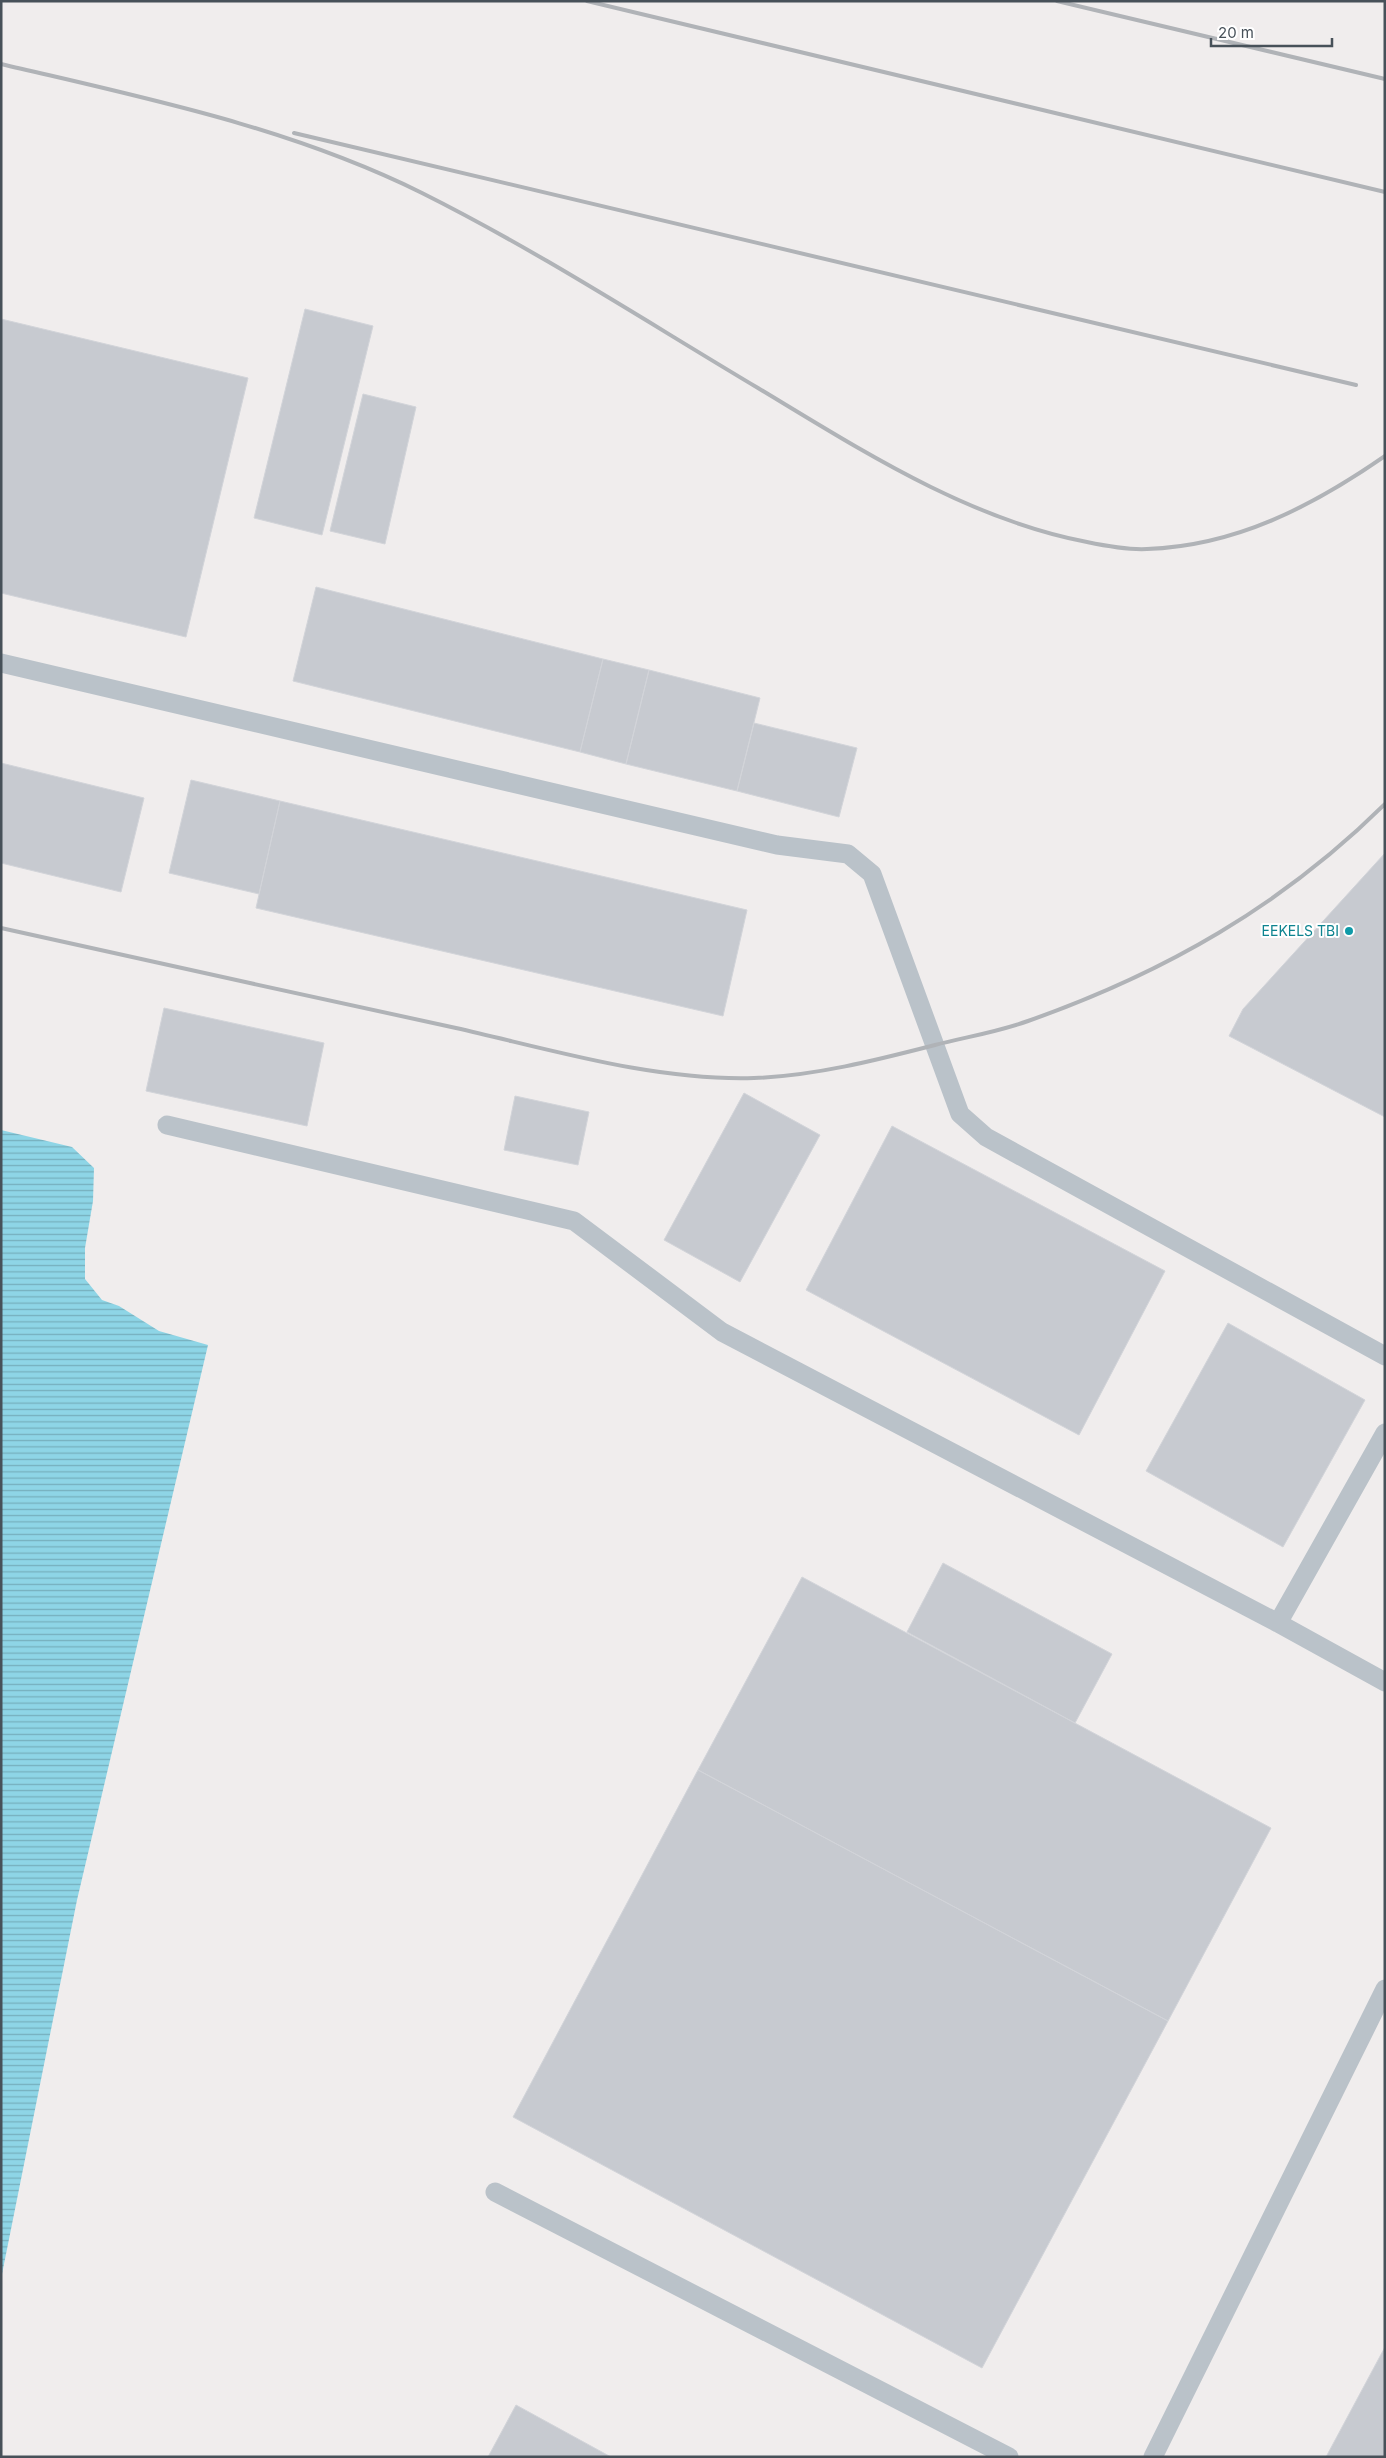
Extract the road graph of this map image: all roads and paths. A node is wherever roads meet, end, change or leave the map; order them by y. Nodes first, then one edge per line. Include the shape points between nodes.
1 (1, 663) edge
2 (168, 1125) dead end
3 (1385, 1356) edge
4 (1385, 1432) edge
5 (1278, 1623) junction
6 (1385, 1682) edge
7 (1385, 1989) edge
8 (495, 2192) dead end
9 (980, 2450) edge
10 (1009, 2457) edge
11 (1153, 2457) edge

1 - 3 lane via 778,845 848,854 872,874 960,1114 986,1137
2 - 5 lane via 574,1221 722,1332
4 - 5 lane
5 - 6 lane
7 - 11 lane
8 - 9 lane
9 - 10 lane

